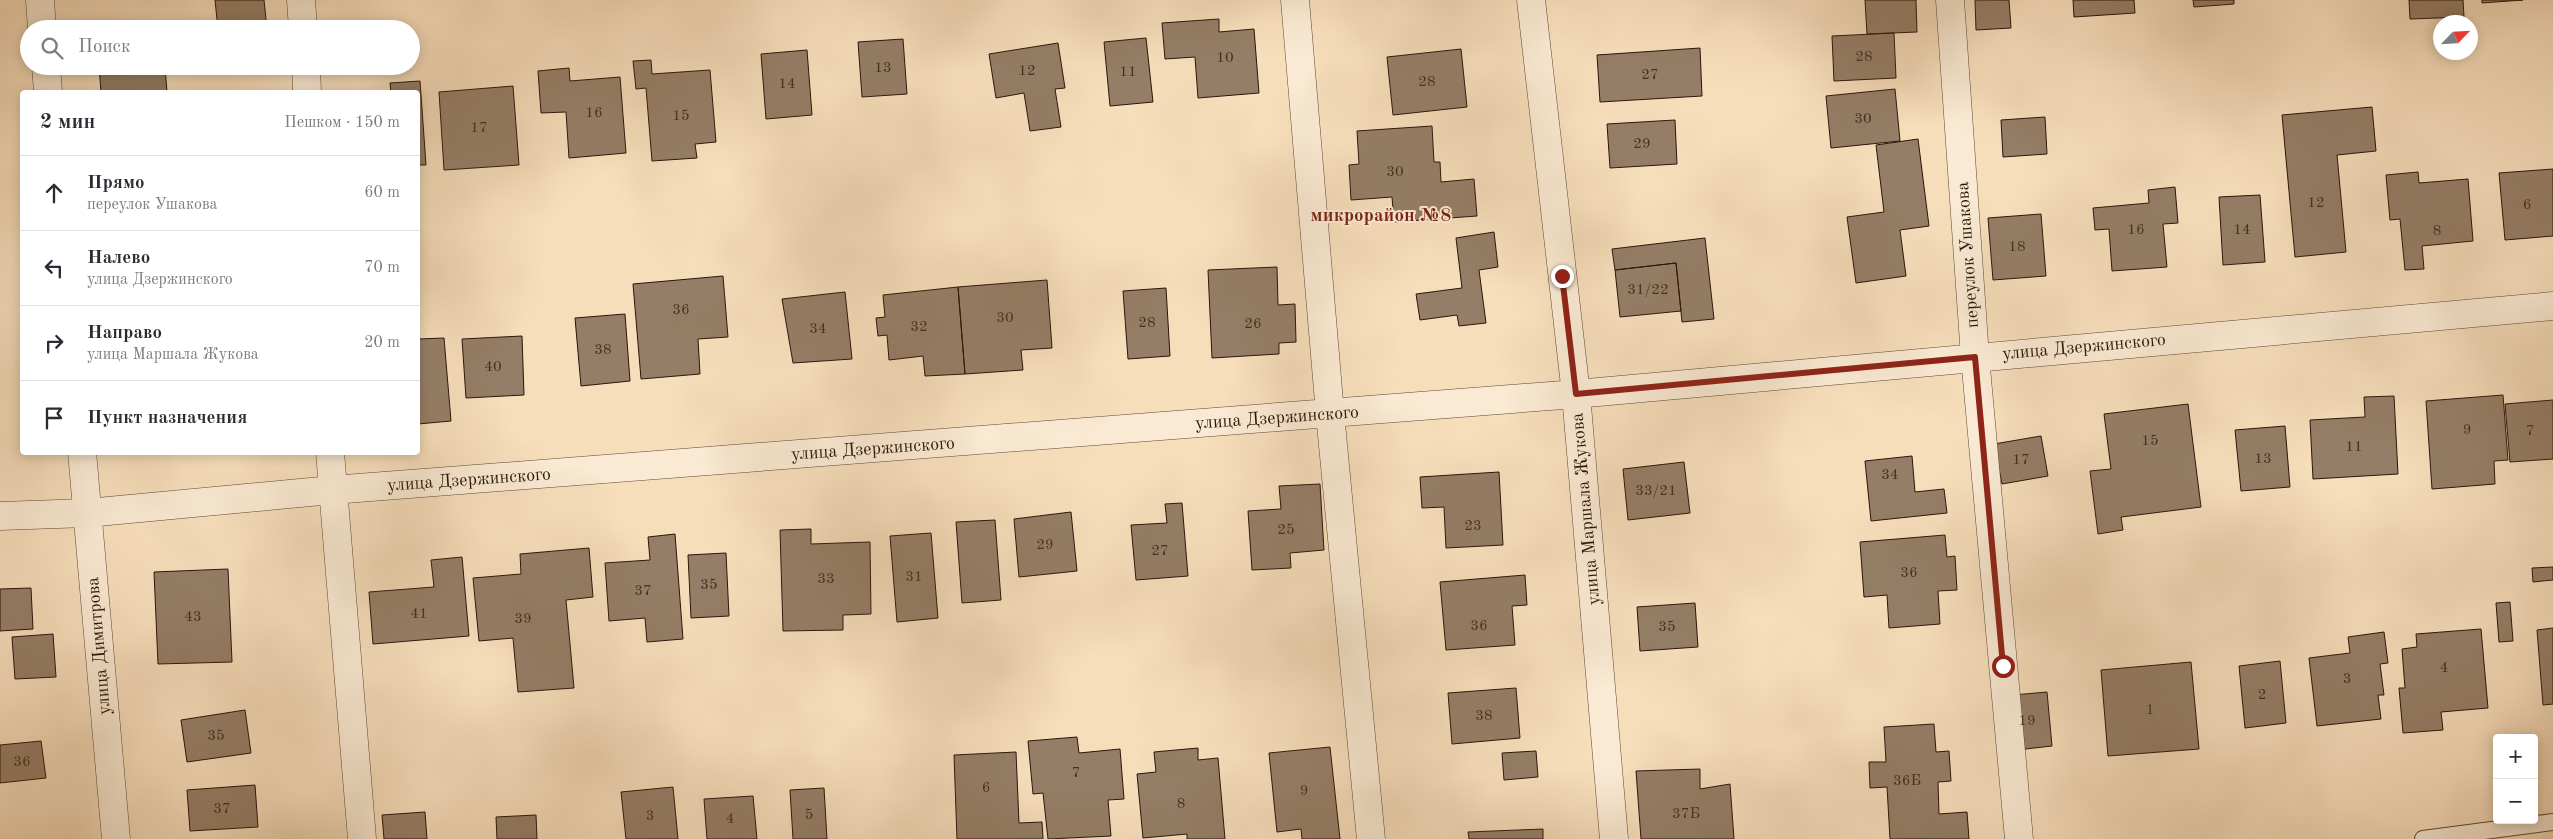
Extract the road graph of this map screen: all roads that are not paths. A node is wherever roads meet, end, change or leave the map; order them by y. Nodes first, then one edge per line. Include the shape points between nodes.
1 (40, 0) edge
2 (301, 0) edge
3 (1295, 0) edge
4 (1531, 0) edge
5 (1950, 0) edge
6 (41, 20) edge
7 (302, 20) edge
8 (47, 75) edge
9 (306, 75) edge
10 (48, 90) edge
11 (307, 90) edge
12 (2553, 306) edge
13 (1975, 357) junction
14 (1576, 394) junction
15 (1330, 414) junction
16 (82, 455) edge
17 (330, 455) edge
18 (332, 490) junction
19 (87, 513) junction
20 (0, 516) edge
21 (2553, 822) edge
22 (116, 839) edge
23 (362, 839) edge
24 (1371, 839) edge
25 (1614, 839) edge
26 (2019, 839) edge
27 (2423, 839) edge

1 - 6 street
2 - 7 street
3 - 15 street
4 - 14 street, улица Маршала Жукова
5 - 13 street, переулок Ушакова
8 - 10 street
9 - 11 street
12 - 13 street, улица Дзержинского
13 - 14 street, улица Дзержинского
13 - 26 street, переулок Ушакова
14 - 15 street, улица Дзержинского
14 - 25 street, улица Маршала Жукова
15 - 18 street, улица Дзержинского
15 - 24 street
16 - 19 street, улица Димитрова
17 - 18 street
18 - 19 street, улица Дзержинского
18 - 23 street
19 - 20 street, улица Дзержинского
19 - 22 street, улица Димитрова
21 - 27 lane

